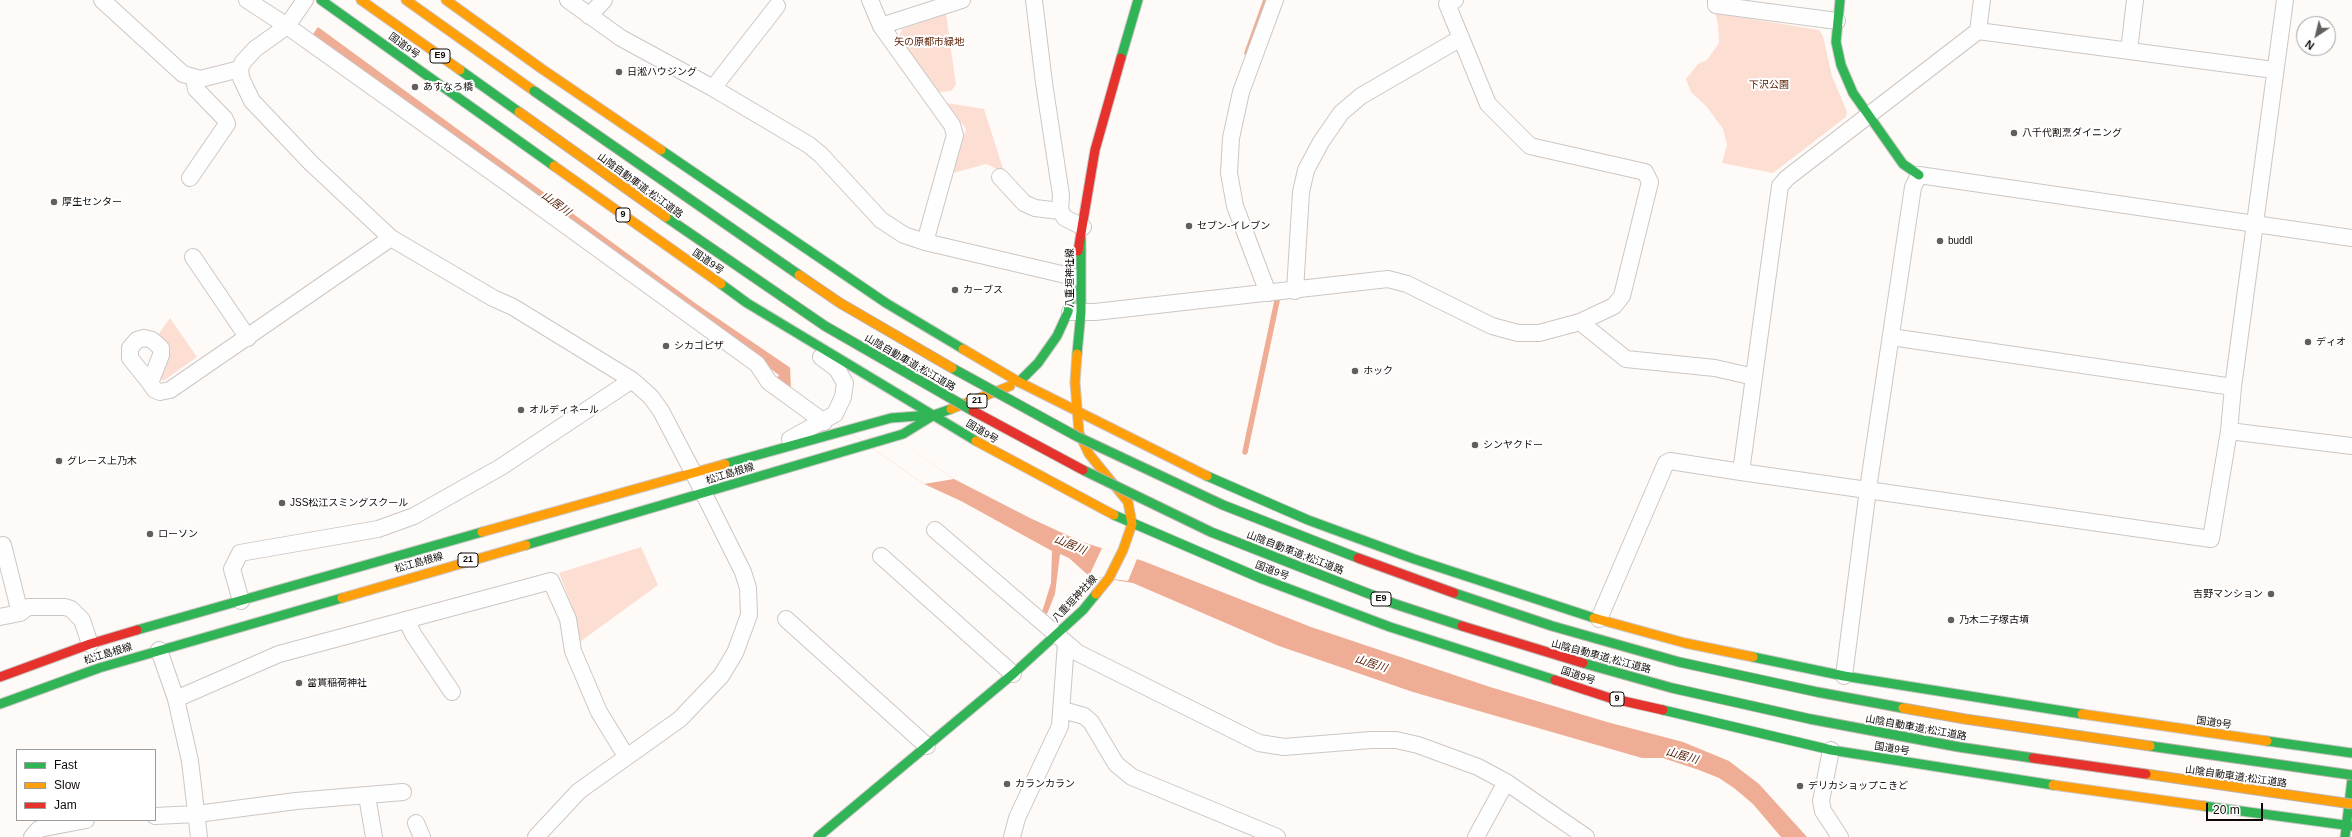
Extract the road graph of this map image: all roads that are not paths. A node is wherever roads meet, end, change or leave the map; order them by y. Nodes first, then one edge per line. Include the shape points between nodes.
1 (102, 0) edge
2 (247, 0) edge
3 (305, 0) edge
4 (321, 0) edge
5 (361, 0) edge
6 (406, 0) edge
7 (446, 0) edge
8 (568, 0) edge
9 (604, 0) edge
10 (870, 0) edge
11 (962, 0) edge
12 (1034, 0) edge
13 (1138, 0) edge
14 (1275, 0) edge
15 (1455, 0) edge
16 (1716, 0) edge
17 (1840, 0) edge
18 (1982, 0) edge
19 (2135, 0) edge
20 (2285, 0) edge
21 (777, 6) dead end
22 (588, 16) junction
23 (1837, 21) junction
24 (287, 26) junction
25 (881, 26) junction
26 (1978, 31) junction
27 (1461, 38) junction
28 (2129, 51) junction
29 (240, 69) junction
30 (2274, 70) junction
31 (194, 78) junction
32 (714, 88) junction
33 (1868, 115) junction
34 (1919, 175) junction
35 (1000, 176) dead end
36 (190, 178) dead end
37 (1060, 211) junction
38 (2255, 225) junction
39 (1082, 233) junction
40 (392, 238) junction
41 (2352, 238) edge
42 (924, 242) junction
43 (193, 257) dead end
44 (1074, 277) junction
45 (1295, 291) junction
46 (1268, 293) junction
47 (747, 303) junction
48 (1074, 312) junction
49 (1580, 322) junction
50 (1891, 337) junction
51 (248, 338) junction
52 (1754, 377) junction
53 (632, 380) junction
54 (1019, 382) junction
55 (150, 383) dead end
56 (2233, 387) junction
57 (1076, 411) junction
58 (934, 415) junction
59 (824, 422) junction
60 (2229, 430) junction
61 (2352, 446) edge
62 (756, 455) junction
63 (693, 472) junction
64 (1741, 472) junction
65 (1868, 489) junction
66 (703, 494) junction
67 (1132, 524) junction
68 (935, 530) dead end
69 (3, 545) dead end
70 (881, 556) dead end
71 (241, 601) junction
72 (20, 613) junction
73 (0, 617) edge
74 (786, 619) dead end
75 (1599, 619) junction
76 (407, 621) junction
77 (1061, 639) junction
78 (90, 644) junction
79 (159, 650) junction
80 (1012, 674) junction
81 (1844, 676) junction
82 (0, 677) edge
83 (452, 692) dead end
84 (176, 699) junction
85 (0, 704) edge
86 (1062, 710) junction
87 (927, 746) junction
88 (1831, 750) junction
89 (2352, 753) edge
90 (626, 756) junction
91 (2352, 774) edge
92 (2352, 779) edge
93 (1506, 782) junction
94 (403, 792) dead end
95 (366, 796) junction
96 (2352, 804) edge
97 (197, 814) junction
98 (156, 816) edge
99 (81, 821) edge
100 (2349, 826) edge
101 (1837, 836) edge
102 (32, 837) edge
103 (199, 837) edge
104 (374, 837) edge
105 (536, 837) edge
106 (818, 837) edge
107 (1012, 837) edge
108 (1277, 837) edge
109 (1476, 837) edge
110 (1586, 837) edge
111 (2345, 837) edge

1 - 31 street via 183,74
2 - 24 street
3 - 24 street
4 - 47 main road, 国道9号 / 9
5 - 96 main road, 山陰自動車道;松江道路 / E9, bridge via 734,266 825,326 919,382 1060,459 1211,532 1395,604 1541,652 1672,688 1810,719 1959,747
6 - 91 main road, 山陰自動車道;松江道路 / E9, bridge via 757,248 840,303 1076,436 1223,505 1406,577 1552,626 1656,656 1817,692 1965,719
7 - 54 main road, 国道9号 via 886,303
8 - 22 street
9 - 22 street
10 - 25 street
11 - 25 street
12 - 37 street via 1061,194
13 - 39 main road, 八重垣神社線 via 1095,150
14 - 46 street via 1241,92 1231,138 1229,173 1235,206
15 - 27 street via 1447,4
16 - 23 street via 1716,5
17 - 23 main road
18 - 26 street
19 - 28 street
20 - 30 street
21 - 32 street
22 - 32 street via 621,38
23 - 33 main road via 1836,42 1840,65 1853,93
24 - 29 street via 248,55
24 - 59 street via 757,364 769,382
25 - 42 street via 952,125 955,135
26 - 28 street
26 - 33 street
27 - 45 street via 1361,96 1341,113 1320,142 1306,170 1301,192
27 - 49 street via 1488,104 1530,146 1645,172 1650,182 1622,296 1606,311
28 - 30 street
29 - 31 street
29 - 40 street via 245,89 252,101 311,163
30 - 38 street
31 - 36 street via 196,89 227,124
32 - 42 street via 808,145 821,155 881,220 904,235
33 - 34 main road via 1903,164
33 - 52 street via 1780,186
34 - 38 street
34 - 50 street via 1913,187
35 - 37 street via 1024,203 1035,208
37 - 39 street
38 - 41 street
38 - 56 street
39 - 44 main road, 八重垣神社線
39 - 48 main road, 八重垣神社線
40 - 51 street
40 - 53 street via 493,298 513,307
42 - 44 street
43 - 51 street
44 - 48 main road, 八重垣神社線
45 - 46 street
45 - 49 street via 1388,279 1407,284 1492,326 1518,333 1539,333
46 - 48 street via 1095,312
47 - 58 main road, 国道9号 / 9
47 - 59 street via 837,369 845,383 843,397 835,414
48 - 54 main road, 八重垣神社線 via 1038,363
48 - 57 main road, 八重垣神社線
49 - 52 street via 1626,359 1715,368
50 - 56 street
50 - 65 street
51 - 55 street via 170,390 160,392
52 - 64 street
53 - 63 street via 661,411
53 - 71 street via 501,467 414,516 378,529 240,553 232,569
54 - 57 main road, 国道9号
54 - 58 main road, 松江島根線 / 21
56 - 60 street
57 - 67 main road, 八重垣神社線 via 1079,433 1089,454 1128,502
57 - 75 main road, 国道9号 via 1227,486 1308,520 1414,559
58 - 62 main road, 松江島根線 / 21 via 891,418
58 - 66 main road, 松江島根線 / 21 via 903,434
58 - 67 main road, 国道9号 / 9 via 995,452
59 - 62 street
60 - 61 street
60 - 65 street via 2211,540
62 - 63 main road, 松江島根線 / 21
63 - 66 street
63 - 71 main road, 松江島根線 / 21
64 - 65 street
64 - 75 street via 1670,461 1666,463
65 - 81 street
66 - 79 main road, 松江島根線 / 21
66 - 90 street via 743,572 748,588 749,615 735,652 717,681 680,719
67 - 77 main road, 八重垣神社線 via 1109,578
67 - 88 main road, 国道9号 / 9 via 1260,578 1390,627 1588,691
68 - 77 street
69 - 72 street
70 - 80 street
71 - 78 main road, 松江島根線 / 21
72 - 73 street
72 - 78 street via 28,607 71,609 82,620
74 - 87 street
75 - 81 main road, 国道9号 via 1685,643
76 - 83 street
76 - 84 street via 279,654
76 - 90 street via 551,581 568,618 573,651 599,712
77 - 80 main road, 八重垣神社線
77 - 86 street
77 - 93 street via 1078,653 1259,743 1284,747 1396,740 1448,755
78 - 82 main road, 松江島根線 / 21
79 - 84 street
79 - 85 main road, 松江島根線 / 21 via 99,668
80 - 87 main road, 八重垣神社線
81 - 89 main road, 国道9号 via 2116,720
84 - 97 street via 190,761
86 - 107 street via 1058,734 1017,818
86 - 108 street via 1084,716 1091,722 1116,764 1132,777
87 - 106 main road, 八重垣神社線
88 - 100 main road, 国道9号 / 9 via 2046,784
88 - 101 street via 1822,801 1823,811
90 - 105 street via 579,791
92 - 100 main road
93 - 109 street
93 - 110 street
94 - 95 street
95 - 97 street via 289,802
95 - 104 street
97 - 98 street
97 - 103 street
99 - 102 street via 39,829
100 - 111 main road

